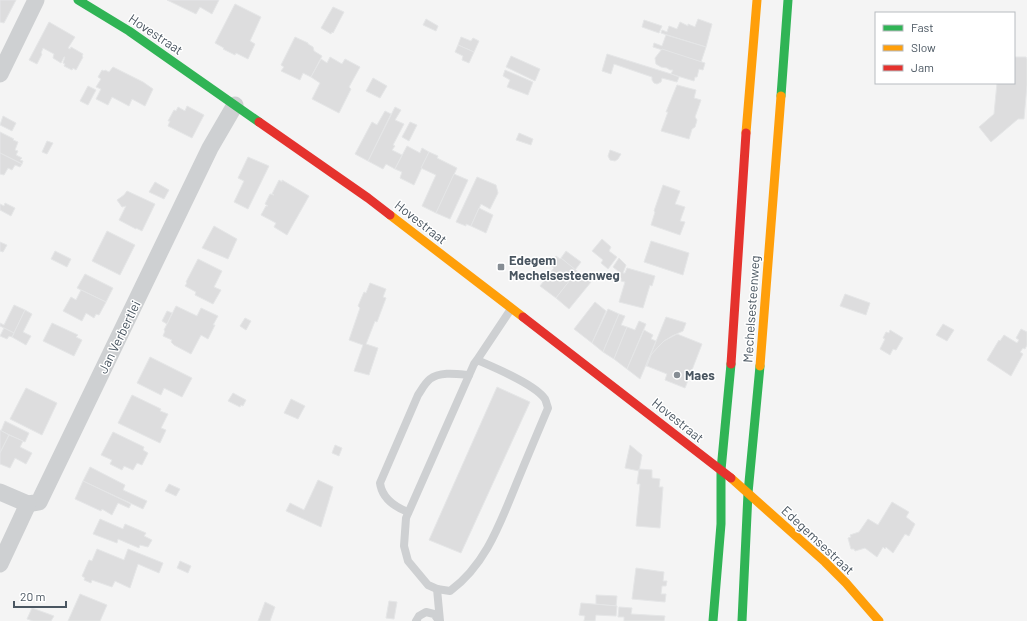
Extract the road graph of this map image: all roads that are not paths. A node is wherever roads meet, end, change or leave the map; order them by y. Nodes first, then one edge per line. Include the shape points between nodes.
1 (36, 0) edge
2 (78, 0) edge
3 (757, 0) edge
4 (788, 0) edge
5 (0, 74) edge
6 (235, 105) junction
7 (512, 309) junction
8 (477, 360) junction
9 (469, 375) junction
10 (721, 470) junction
11 (736, 482) joint
12 (0, 492) edge
13 (748, 493) junction
14 (28, 504) junction
15 (408, 512) junction
16 (0, 564) edge
17 (437, 590) junction
18 (416, 621) edge
19 (439, 621) edge
20 (713, 621) edge
21 (742, 621) edge
22 (879, 621) edge

1 - 5 street
2 - 6 main road, Hovestraat via 129,31
3 - 10 main road, Mechelsesteenweg
4 - 13 main road, Mechelsesteenweg
6 - 7 main road, Hovestraat via 368,198
6 - 14 street, Jan Verbertlei via 210,148 39,502
7 - 8 lane
7 - 10 main road, Hovestraat
8 - 9 lane
8 - 17 lane via 537,391 545,399 548,408 496,533 478,565 450,591
9 - 15 lane
9 - 15 lane via 438,375 431,378 418,395 380,483 381,491 391,502
10 - 11 main road, Hovestraat
10 - 20 main road, Mechelsesteenweg via 721,524
11 - 13 main road, Edegemsestraat
12 - 14 street
13 - 21 main road, Mechelsesteenweg
13 - 22 main road, Edegemsestraat via 825,562
14 - 16 street
15 - 17 lane via 404,546 408,561 428,585
17 - 19 lane
18 - 19 lane via 426,612 434,614

